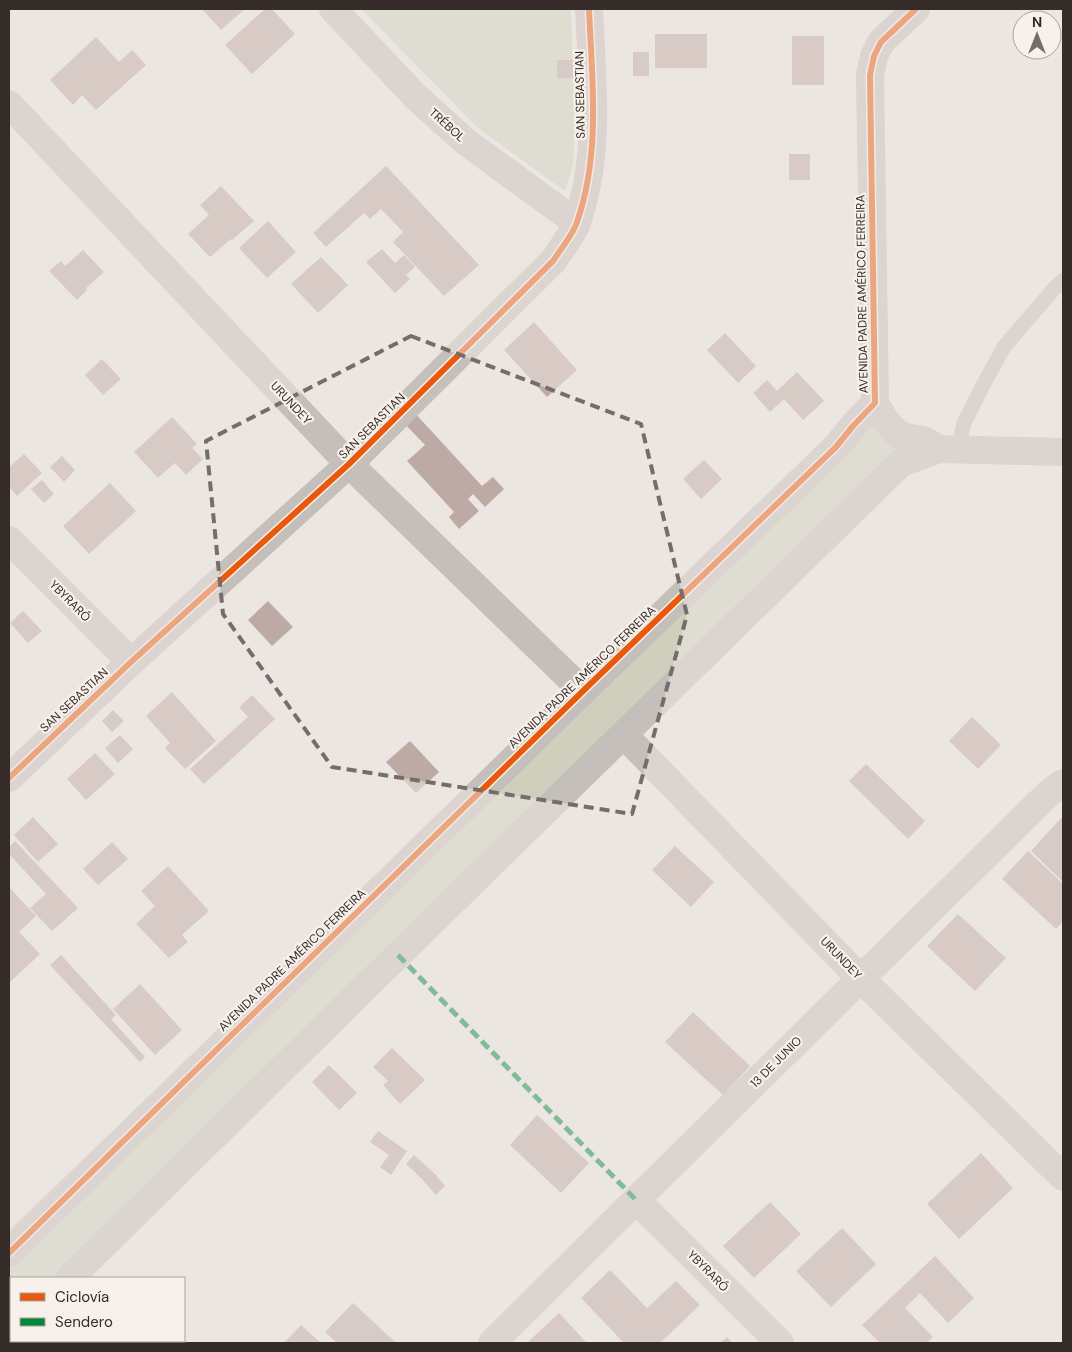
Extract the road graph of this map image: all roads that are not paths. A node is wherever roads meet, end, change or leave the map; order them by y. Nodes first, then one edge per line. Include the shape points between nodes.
1 (333, 9) edge
2 (588, 9) edge
3 (916, 9) edge
4 (9, 104) edge
5 (577, 223) junction
6 (1063, 280) edge
7 (875, 403) junction
8 (948, 449) junction
9 (1063, 452) edge
10 (349, 464) junction
11 (9, 540) edge
12 (131, 662) junction
13 (584, 691) junction
14 (624, 735) junction
15 (9, 778) edge
16 (1063, 783) edge
17 (861, 979) junction
18 (1063, 1177) edge
19 (636, 1200) junction
20 (9, 1253) edge
21 (71, 1277) edge
22 (492, 1343) edge
23 (780, 1343) edge

1 - 5 street, TRÉBOL via 416,97 466,142
2 - 5 street, SAN SEBASTIAN via 594,125 590,174
3 - 7 street, AVENIDA PADRE AMÉRICO FERREIRA via 881,42 870,75
4 - 10 street, URUNDEY
5 - 10 street, SAN SEBASTIAN via 553,260
6 - 8 lane via 1004,347
7 - 8 street via 898,434
7 - 13 street, AVENIDA PADRE AMÉRICO FERREIRA via 836,447
8 - 9 street
8 - 14 street via 901,463
10 - 12 street, SAN SEBASTIAN
10 - 13 street, URUNDEY
11 - 12 street, YBYRARÓ
12 - 15 street, SAN SEBASTIAN
13 - 20 street, AVENIDA PADRE AMÉRICO FERREIRA
14 - 17 street, URUNDEY
14 - 21 street
16 - 17 street, 13 DE JUNIO via 1049,793
17 - 18 street, URUNDEY
17 - 19 street, 13 DE JUNIO
19 - 22 street, 13 DE JUNIO
19 - 23 street, YBYRARÓ

